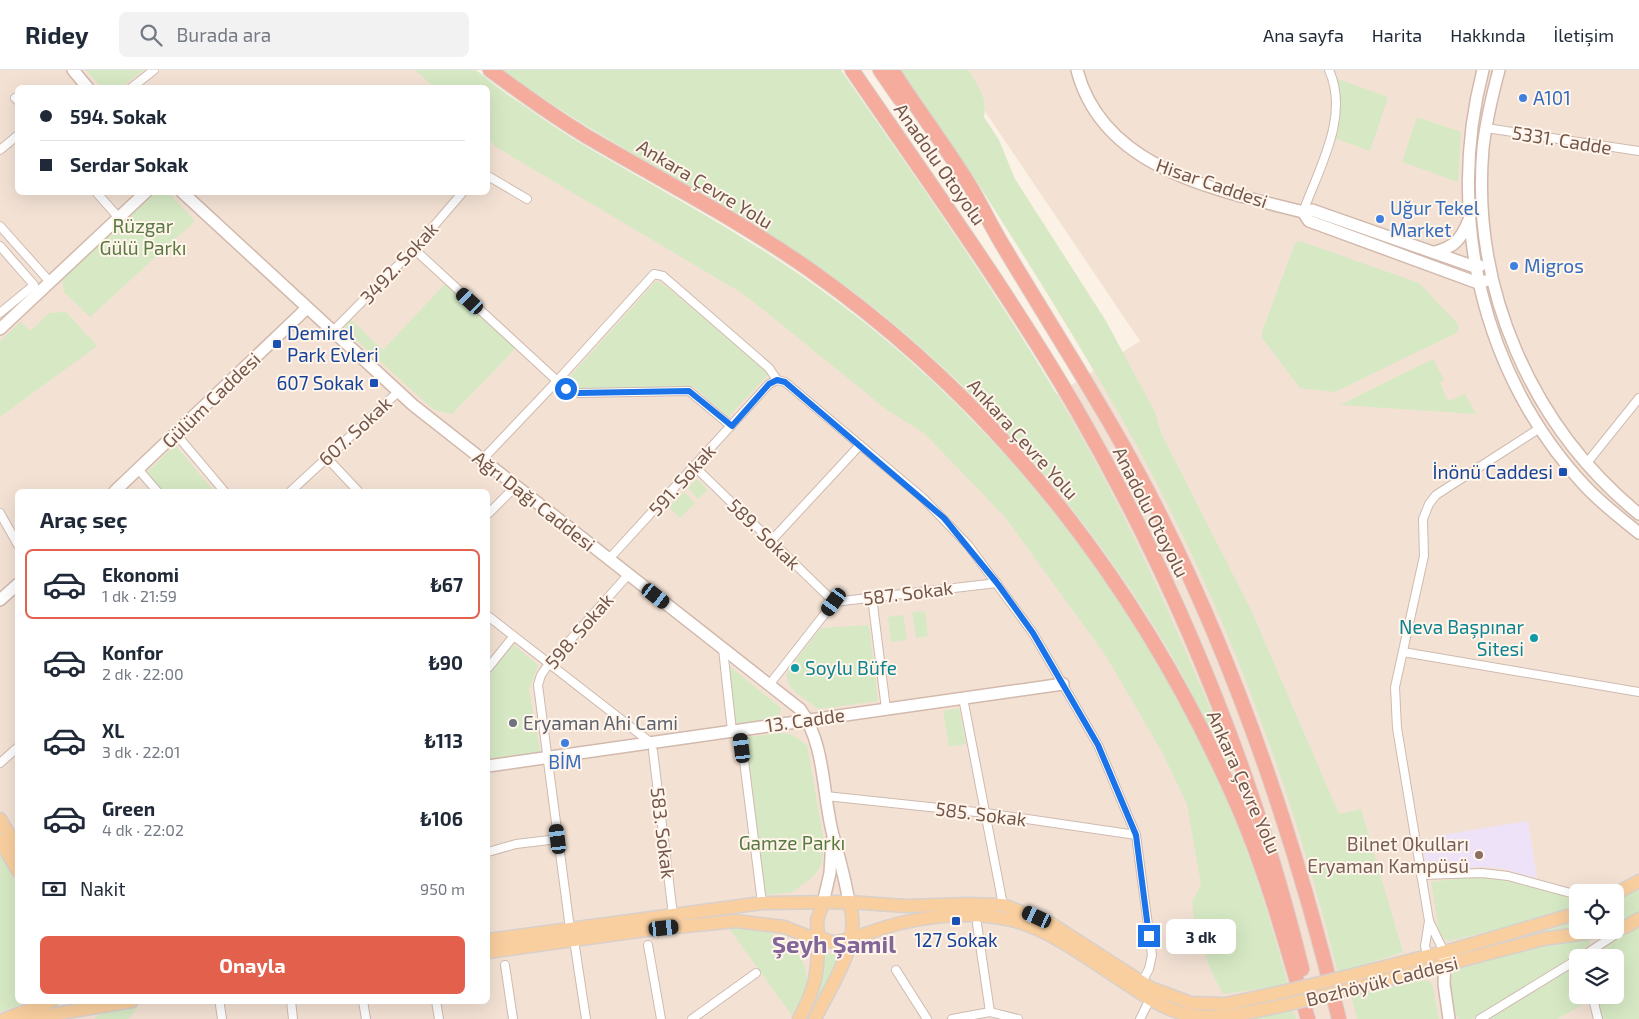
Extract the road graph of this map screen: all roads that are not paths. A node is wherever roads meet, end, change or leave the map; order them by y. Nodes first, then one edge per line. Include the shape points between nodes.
1 (73, 70) edge
2 (154, 70) edge
3 (490, 70) edge
4 (852, 70) edge
5 (880, 70) edge
6 (892, 70) edge
7 (1077, 70) edge
8 (1329, 70) edge
9 (1484, 70) edge
10 (1499, 70) edge
11 (86, 85) edge
12 (135, 85) edge
13 (1472, 126) junction
14 (1486, 128) junction
15 (15, 137) edge
16 (0, 150) edge
17 (1639, 151) edge
18 (490, 177) edge
19 (99, 195) edge
20 (143, 195) edge
21 (185, 195) edge
22 (460, 195) edge
23 (527, 198) dead end
24 (1303, 212) junction
25 (119, 218) junction
26 (1470, 219) junction
27 (0, 226) edge
28 (1367, 228) junction
29 (1362, 241) junction
30 (0, 246) edge
31 (414, 249) junction
32 (1005, 249) junction
33 (1435, 252) junction
34 (1490, 264) junction
35 (1476, 266) junction
36 (1492, 280) junction
37 (50, 282) junction
38 (1478, 282) junction
39 (307, 308) junction
40 (0, 313) edge
41 (0, 329) edge
42 (333, 331) junction
43 (777, 380) junction
44 (557, 382) junction
45 (398, 392) junction
46 (1639, 398) edge
47 (732, 426) junction
48 (1540, 428) junction
49 (176, 434) junction
50 (860, 445) junction
51 (327, 458) junction
52 (482, 460) junction
53 (1586, 464) junction
54 (694, 466) junction
55 (138, 469) junction
56 (516, 486) junction
57 (117, 489) edge
58 (155, 489) edge
59 (222, 489) edge
60 (293, 489) edge
61 (356, 489) edge
62 (490, 512) edge
63 (0, 513) edge
64 (1639, 514) edge
65 (1639, 533) edge
66 (15, 540) edge
67 (772, 542) junction
68 (609, 559) junction
69 (628, 575) junction
70 (997, 583) junction
71 (15, 587) edge
72 (872, 598) junction
73 (0, 600) edge
74 (834, 602) junction
75 (490, 618) edge
76 (514, 637) junction
77 (723, 649) junction
78 (1402, 652) junction
79 (548, 665) junction
80 (490, 666) edge
81 (1063, 684) junction
82 (769, 685) junction
83 (1639, 692) edge
84 (963, 698) junction
85 (886, 709) junction
86 (807, 719) junction
87 (736, 730) junction
88 (651, 747) junction
89 (15, 750) edge
90 (547, 758) junction
91 (0, 763) edge
92 (490, 766) edge
93 (826, 796) junction
94 (986, 813) junction
95 (0, 819) edge
96 (832, 834) junction
97 (1136, 835) junction
98 (9, 838) edge
99 (558, 839) junction
100 (490, 851) edge
101 (15, 860) edge
102 (1421, 875) junction
103 (1639, 881) edge
104 (1624, 889) edge
105 (1569, 893) edge
106 (823, 902) junction
107 (849, 902) junction
108 (762, 903) junction
109 (1003, 905) junction
110 (673, 915) junction
111 (1569, 916) edge
112 (1639, 919) edge
113 (1429, 921) junction
114 (977, 924) dead end
115 (1624, 926) edge
116 (572, 934) junction
117 (818, 937) junction
118 (852, 937) junction
119 (1569, 937) edge
120 (1598, 939) edge
121 (490, 940) edge
122 (648, 945) dead end
123 (1589, 949) edge
124 (490, 952) edge
125 (1428, 957) junction
126 (1445, 959) junction
127 (1569, 964) edge
128 (505, 965) dead end
129 (1432, 969) junction
130 (896, 970) dead end
131 (756, 973) dead end
132 (1142, 982) junction
133 (1354, 982) junction
134 (1444, 984) junction
135 (1150, 1000) junction
136 (44, 1004) edge
137 (116, 1004) edge
138 (292, 1004) edge
139 (364, 1004) edge
140 (436, 1004) edge
141 (1594, 1004) edge
142 (220, 1005) dead end
143 (84, 1010) edge
144 (65, 1011) edge
145 (990, 1012) junction
146 (35, 1018) edge
147 (5, 1019) edge
148 (222, 1019) edge
149 (294, 1019) edge
150 (366, 1019) edge
151 (438, 1019) edge
152 (513, 1019) edge
153 (586, 1019) edge
154 (661, 1019) edge
155 (692, 1019) edge
156 (799, 1019) edge
157 (815, 1019) edge
158 (927, 1019) edge
159 (952, 1019) edge
160 (1018, 1019) edge
161 (1140, 1019) edge
162 (1308, 1019) edge
163 (1314, 1019) edge
164 (1339, 1019) edge
165 (1449, 1019) edge
166 (1480, 1019) edge
167 (1598, 1019) edge

1 - 11 main road
2 - 12 street
3 - 162 highway, Ankara Çevre Yolu via 584,135 754,233 810,270 931,368 1026,465 1094,549 1132,606 1190,708 1256,852
4 - 163 highway, Anadolu Otoyolu via 1008,297 1090,433 1139,526 1186,627 1242,769 1280,888
5 - 32 highway, Anadolu Otoyolu
6 - 32 highway, Ankara Çevre Yolu via 964,176
7 - 24 main road, Hisar Caddesi via 1103,122 1139,155 1178,175
8 - 24 street via 1336,90 1336,121
9 - 13 main road
10 - 14 main road
13 - 14 main road
13 - 26 main road via 1468,168
14 - 17 street, 5331. Cadde
14 - 34 main road via 1482,192
15 - 16 street
18 - 23 street
19 - 25 street
20 - 25 main road
21 - 39 main road, Ağrı Dağı Caddesi
22 - 31 street, 3492. Sokak
24 - 28 main road, Hisar Caddesi via 1312,210
24 - 29 main road, Hisar Caddesi via 1308,221
25 - 37 main road
26 - 33 main road via 1457,242
26 - 35 main road
27 - 37 street
28 - 29 main road
28 - 33 main road, Hisar Caddesi
29 - 38 main road, Hisar Caddesi
30 - 40 street via 34,285
31 - 42 street, 3492. Sokak
31 - 44 street
32 - 164 highway, Ankara Çevre Yolu via 1088,383 1144,484 1212,629 1247,714 1289,836
33 - 35 main road, Hisar Caddesi
34 - 35 main road
34 - 36 main road
35 - 38 main road
36 - 38 main road
36 - 53 main road via 1513,344 1529,378 1555,424
37 - 41 main road
38 - 48 main road via 1502,354
39 - 42 main road, Ağrı Dağı Caddesi
39 - 49 main road, Gülüm Caddesi
42 - 45 main road, Ağrı Dağı Caddesi
43 - 44 street via 769,368 670,282 654,274
43 - 47 street, 591. Sokak via 769,384
43 - 50 street via 785,382
44 - 47 street via 578,393 689,391
44 - 52 street
45 - 51 street, 607. Sokak
45 - 52 main road, Ağrı Dağı Caddesi
46 - 53 street
47 - 54 street, 591. Sokak
48 - 65 main road via 1585,486
48 - 78 street via 1436,495 1425,513 1422,528 1424,556
49 - 55 main road, Gülüm Caddesi
49 - 59 street
50 - 67 street
50 - 70 street via 944,518
51 - 60 street, 607. Sokak
51 - 61 street
52 - 56 main road, Ağrı Dağı Caddesi
53 - 64 main road
54 - 67 street, 589. Sokak
54 - 68 street, 591. Sokak
55 - 57 main road, Gülüm Caddesi
55 - 58 street
56 - 62 street
56 - 68 main road, Ağrı Dağı Caddesi
63 - 66 street
67 - 74 street, 589. Sokak
68 - 69 main road, Ağrı Dağı Caddesi
69 - 77 main road, Ağrı Dağı Caddesi
69 - 79 street, 598. Sokak
70 - 72 street, 587. Sokak
70 - 81 street via 1033,633
71 - 73 main road
72 - 74 street, 587. Sokak
72 - 85 street
74 - 82 street
75 - 76 street
76 - 79 street
76 - 80 street
77 - 82 main road, Ağrı Dağı Caddesi
77 - 87 street
78 - 83 street
78 - 102 street via 1396,686 1396,716
79 - 88 street
79 - 90 street, 598. Sokak via 538,688
81 - 84 main road, 13. Cadde
81 - 97 street via 1098,745
82 - 86 main road, Ağrı Dağı Caddesi via 800,709
84 - 85 main road, 13. Cadde
84 - 94 street
85 - 86 main road, 13. Cadde
86 - 87 main road, 13. Cadde
86 - 93 main road, Ağrı Dağı Caddesi
87 - 88 main road, 13. Cadde
87 - 108 street
88 - 90 main road, 13. Cadde
88 - 110 street, 583. Sokak
89 - 91 street
90 - 92 main road, 13. Cadde
90 - 99 street, 598. Sokak
93 - 94 street, 585. Sokak
93 - 96 main road, Ağrı Dağı Caddesi
94 - 97 street, 585. Sokak
94 - 109 street
95 - 98 main road
96 - 106 main road, Ağrı Dağı Caddesi via 830,873
96 - 107 main road, Ağrı Dağı Caddesi via 844,870
97 - 132 street via 1152,955
98 - 101 main road
99 - 100 street via 516,844
99 - 116 street, 598. Sokak
102 - 105 street via 1482,873 1508,876
102 - 113 street
103 - 104 main road
106 - 107 main road
106 - 108 main road
106 - 117 main road via 817,920
107 - 109 main road, Bozhöyük Caddesi via 906,906
107 - 118 main road via 854,919
108 - 110 main road
109 - 132 main road, Bozhöyük Caddesi via 1050,924
110 - 116 main road
111 - 126 main road, Bozhöyük Caddesi
112 - 115 main road
113 - 125 street
113 - 126 street
114 - 145 street
116 - 117 main road via 736,920 784,927
116 - 121 main road
116 - 124 main road
116 - 153 street, 598. Sokak
117 - 118 main road via 833,942
117 - 156 main road via 818,969 812,994
118 - 135 main road, Bozhöyük Caddesi via 924,918 978,915 1011,920 1049,935
118 - 157 main road
119 - 126 main road, Bozhöyük Caddesi
120 - 123 street
122 - 154 street
125 - 126 main road, Bozhöyük Caddesi
125 - 129 main road
125 - 133 main road, Bozhöyük Caddesi
126 - 129 main road, Bozhöyük Caddesi
126 - 134 main road
127 - 166 street
128 - 152 street
129 - 133 main road, Bozhöyük Caddesi
129 - 134 main road
130 - 158 street
131 - 155 street
132 - 133 main road, Bozhöyük Caddesi, bridge via 1172,998 1225,1004
133 - 135 main road, Bozhöyük Caddesi, bridge via 1285,1006 1232,1015 1201,1016 1172,1010
134 - 165 main road
135 - 161 street
136 - 147 main road
137 - 143 main road
138 - 149 street
139 - 150 street
140 - 151 street
141 - 167 street
142 - 148 street
143 - 144 main road
144 - 146 main road
145 - 159 street
145 - 160 street

